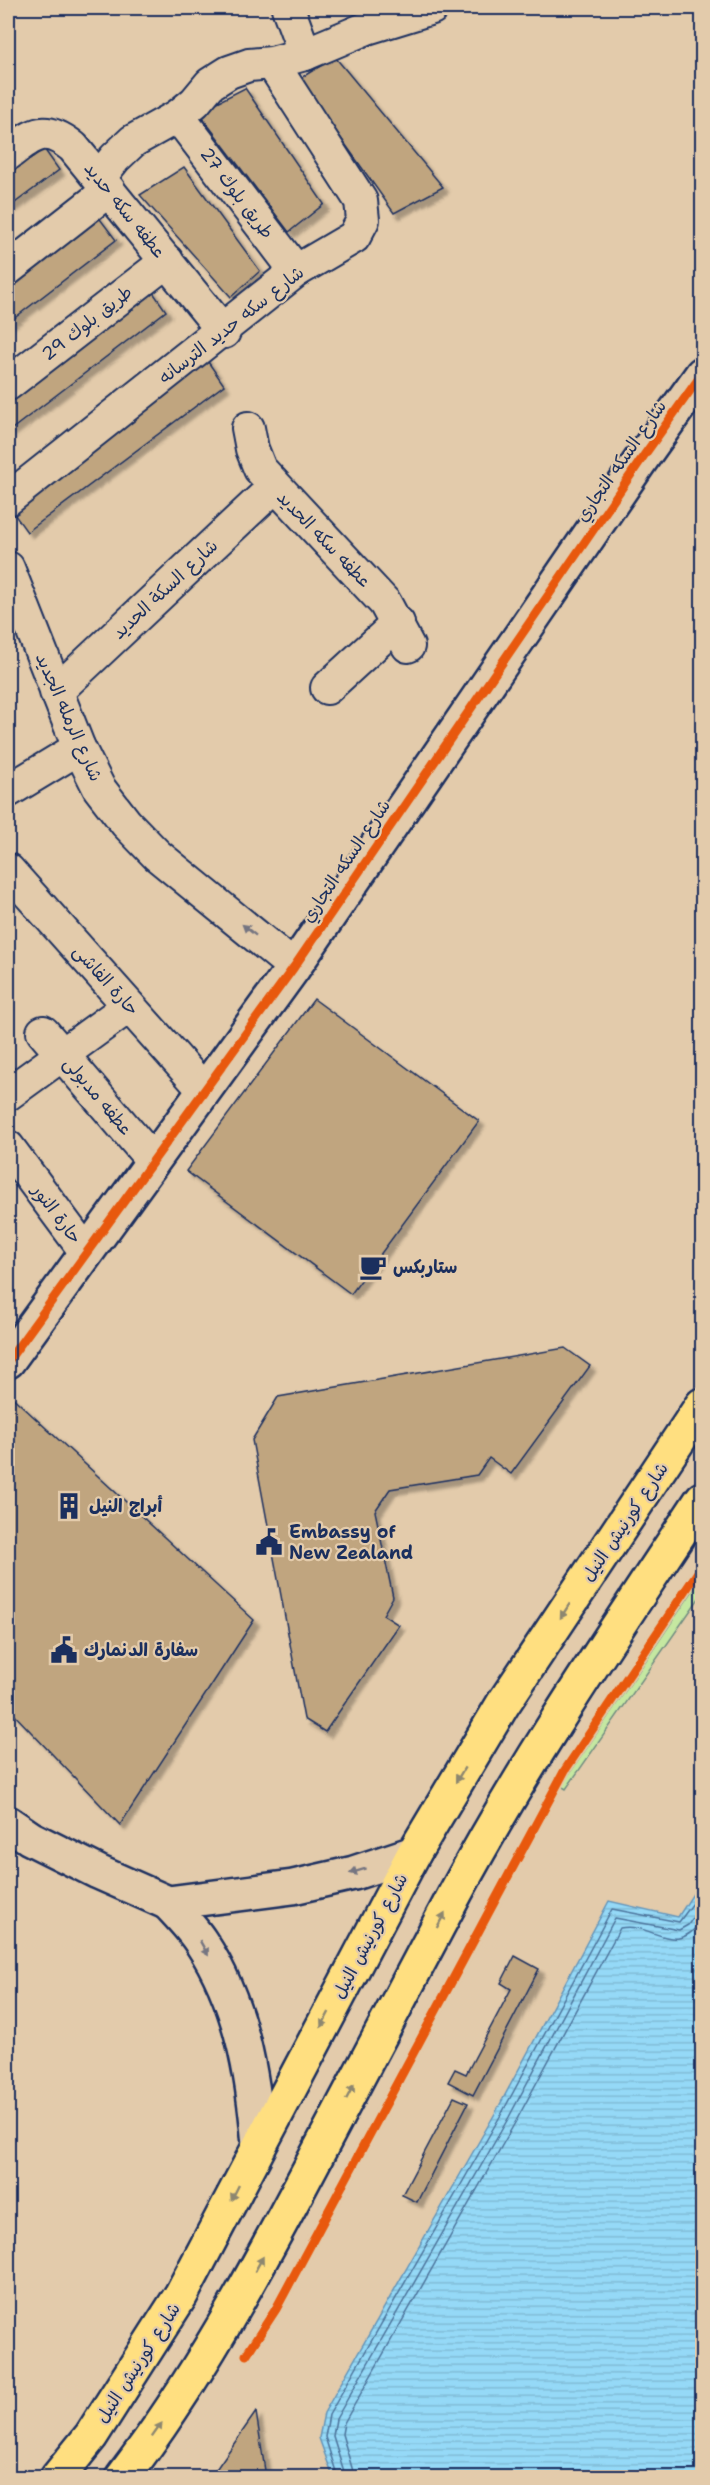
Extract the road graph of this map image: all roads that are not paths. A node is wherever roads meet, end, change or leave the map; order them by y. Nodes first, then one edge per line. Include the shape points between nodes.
1 (288, 8) edge
2 (432, 8) edge
3 (362, 18) edge
4 (305, 54) junction
5 (272, 63) junction
6 (178, 116) junction
7 (8, 154) edge
8 (104, 184) junction
9 (167, 261) junction
10 (8, 269) edge
11 (296, 272) junction
12 (224, 332) junction
13 (702, 374) edge
14 (8, 384) edge
15 (248, 428) dead end
16 (274, 487) junction
17 (8, 499) edge
18 (8, 568) edge
19 (14, 607) edge
20 (327, 688) dead end
21 (56, 692) junction
22 (79, 748) junction
23 (8, 791) edge
24 (8, 870) edge
25 (294, 967) junction
26 (129, 1006) junction
27 (53, 1043) junction
28 (204, 1090) junction
29 (8, 1094) edge
30 (8, 1147) edge
31 (153, 1161) junction
32 (86, 1252) junction
33 (8, 1361) edge
34 (702, 1405) edge
35 (702, 1499) edge
36 (8, 1822) edge
37 (414, 1853) junction
38 (168, 1903) junction
39 (259, 2145) junction
40 (57, 2478) edge
41 (122, 2478) edge

1 - 4 street
2 - 3 street
3 - 4 street
4 - 5 street
5 - 6 street via 228,72
5 - 11 street, شارع سكه حديد الترسانه via 361,201 363,220 354,237
6 - 8 street via 133,141 115,158
6 - 11 street, طريق بلوك 27
7 - 8 street, عطفه سكه حديد via 37,134 57,135 73,147
8 - 9 street, عطفه سكه حديد
8 - 10 street
9 - 12 street, عطفه سكه حديد
9 - 14 street, طريق بلوك 29
11 - 12 street, شارع سكه حديد الترسانه
12 - 17 street, شارع سكه حديد الترسانه
13 - 25 street, شارع السكه التجاري
15 - 16 street, عطفه سكه الحديد via 260,470
16 - 20 street, عطفه سكه الحديد via 385,603 403,635
16 - 21 street, شارع السكة الحديد
18 - 19 street, شارع الرمله الجديد
19 - 21 street, شارع الرمله الجديد
21 - 22 street, شارع الرمله الجديد
22 - 23 street
25 -> 22 street, شارع الرمله الجديد via 126,824 99,788
24 - 26 street, حارة الفاشى
25 - 28 street, شارع السكه التجاري
26 - 27 street
26 - 28 street, حارة الفاشى
27 - 29 street
27 - 31 street, عطفه مدبولى
28 - 31 street, شارع السكه التجاري
30 - 32 street, حارة النور
31 - 32 street, شارع السكه التجاري
32 - 33 street, شارع السكه التجاري
34 -> 37 highway, شارع كورنيش النيل via 503,1704
41 -> 35 highway via 186,2389 230,2315 458,1888 515,1790 593,1663
36 - 38 street via 30,1838
37 -> 38 street via 354,1873 293,1887
37 -> 39 highway, شارع كورنيش النيل
38 -> 39 street via 201,1941 226,1988 244,2039
39 -> 40 highway, شارع كورنيش النيل via 181,2295 91,2436

